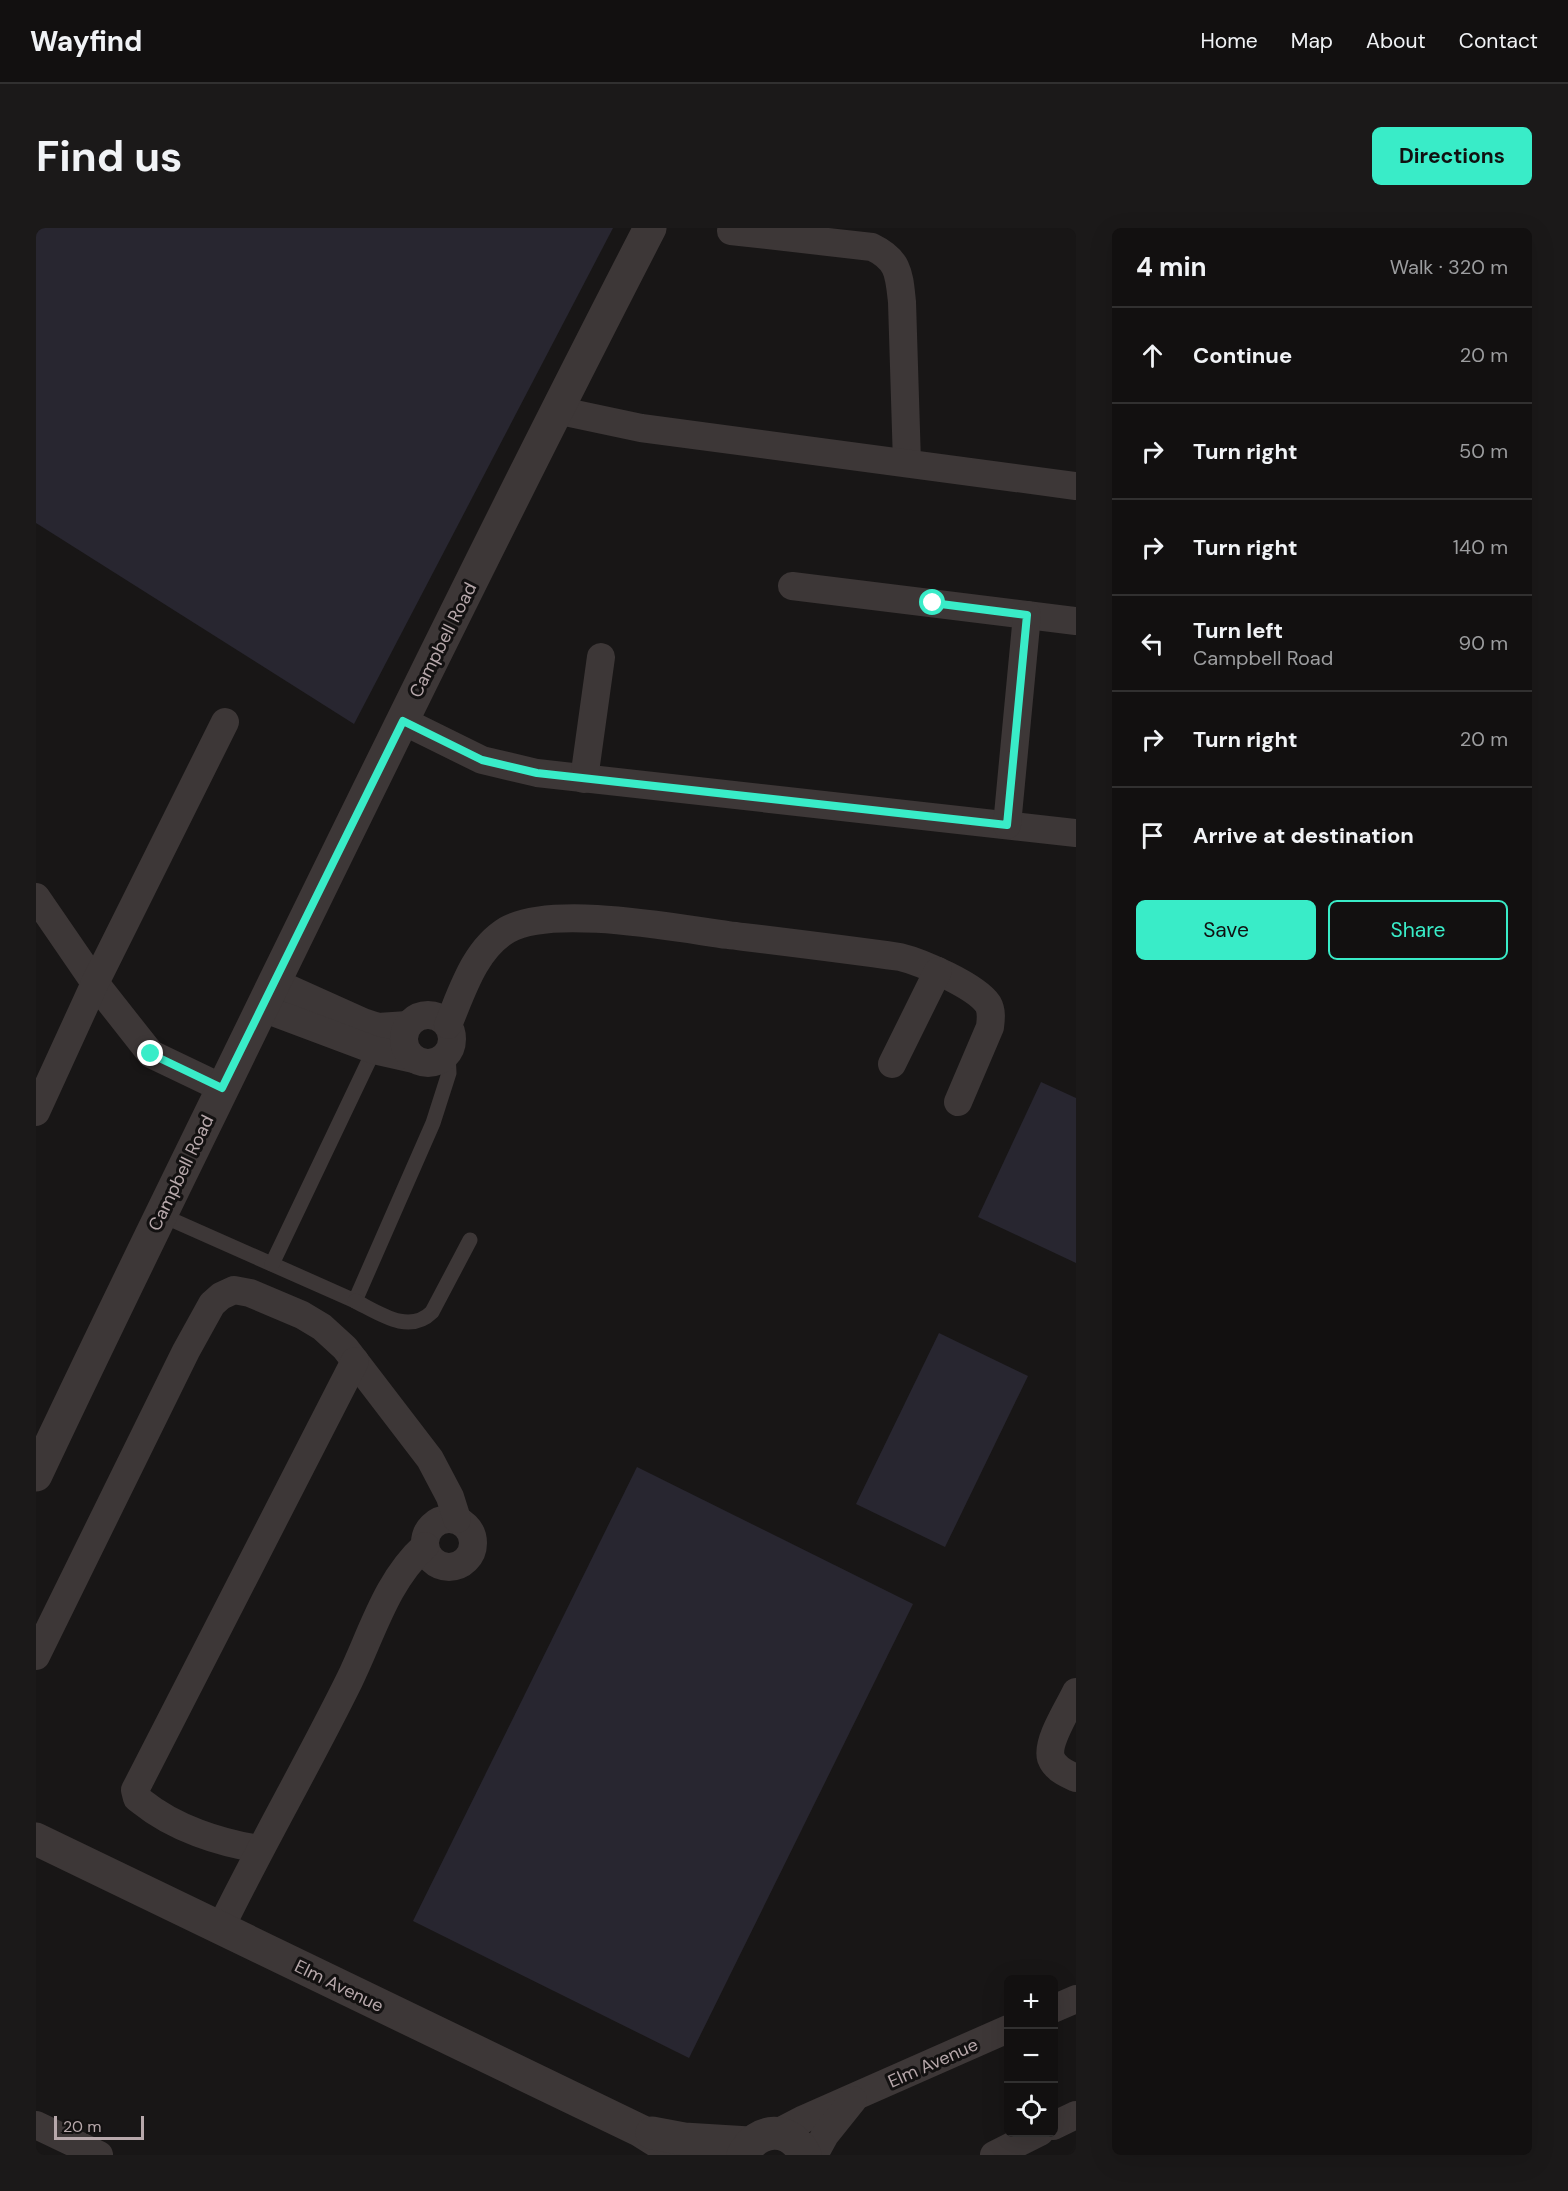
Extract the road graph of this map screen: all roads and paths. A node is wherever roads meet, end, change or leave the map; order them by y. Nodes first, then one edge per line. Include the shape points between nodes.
1 (650, 228) edge
2 (731, 231) dead end
3 (556, 410) junction
4 (907, 463) junction
5 (1076, 486) edge
6 (792, 586) dead end
7 (1027, 615) junction
8 (1076, 621) edge
9 (602, 657) dead end
10 (403, 721) junction
11 (225, 722) dead end
12 (584, 780) junction
13 (1007, 825) junction
14 (1076, 833) edge
15 (36, 897) edge
16 (938, 971) junction
17 (94, 983) junction
18 (268, 995) junction
19 (432, 1029) junction
20 (374, 1050) junction
21 (892, 1064) dead end
22 (222, 1088) junction
23 (958, 1102) dead end
24 (36, 1112) edge
25 (161, 1215) junction
26 (470, 1240) dead end
27 (272, 1264) junction
28 (355, 1302) junction
29 (355, 1361) junction
30 (36, 1475) edge
31 (457, 1520) junction
32 (425, 1546) junction
33 (36, 1656) edge
34 (1076, 1692) edge
35 (1076, 1778) edge
36 (36, 1839) edge
37 (260, 1849) junction
38 (220, 1929) junction
39 (1076, 1999) edge
40 (1058, 2007) edge
41 (1004, 2031) edge
42 (856, 2097) junction
43 (1076, 2115) edge
44 (1058, 2124) edge
45 (36, 2125) edge
46 (641, 2131) junction
47 (1032, 2137) edge
48 (756, 2144) edge
49 (99, 2155) edge
50 (679, 2155) edge
51 (805, 2155) edge
52 (814, 2155) edge
53 (994, 2155) edge

1 - 3 street, Campbell Road
2 - 4 street via 872,247 885,253 894,264 902,302
3 - 4 street via 641,428
3 - 10 street, Campbell Road
4 - 5 street
6 - 7 street
7 - 8 street
7 - 13 street
9 - 12 street
10 - 12 street via 482,760
10 - 18 street, Campbell Road
11 - 17 street
12 - 13 street
13 - 14 street
15 - 17 street
16 - 19 street via 900,957 621,921 547,920 508,930 479,957
16 - 21 street
16 - 23 street via 977,993 992,1014
17 - 22 street via 151,1054
17 - 24 street
18 - 19 street via 378,1027
18 - 20 street
18 - 22 street, Campbell Road
19 - 20 street via 404,1034 404,1043 414,1059
19 - 28 lane via 449,1073 433,1123
20 - 27 lane
22 - 25 street, Campbell Road
25 - 27 lane
25 - 30 street, Campbell Road
26 - 28 lane via 432,1312 423,1321 397,1321
27 - 28 lane
29 - 31 street via 430,1459
29 - 33 street via 321,1327 250,1293 234,1290 212,1304
29 - 37 street via 135,1790 137,1798 147,1806 183,1826 218,1840
31 - 32 street via 438,1521 430,1528
31 - 32 street via 471,1531 474,1541 469,1559 452,1568 442,1567 428,1555
32 - 37 street via 409,1560 396,1580 297,1783
34 - 35 street via 1050,1752 1063,1772
36 - 38 street, Elm Avenue
37 - 38 street
38 - 46 street, Elm Avenue
39 - 40 street
41 - 42 street, Elm Avenue
42 - 48 street, Elm Avenue via 804,2118
42 - 52 street, Elm Avenue via 825,2134
43 - 44 street
45 - 49 street
46 - 48 street, Elm Avenue via 684,2139
46 - 50 street, Elm Avenue
47 - 53 street
48 - 51 street via 790,2137

